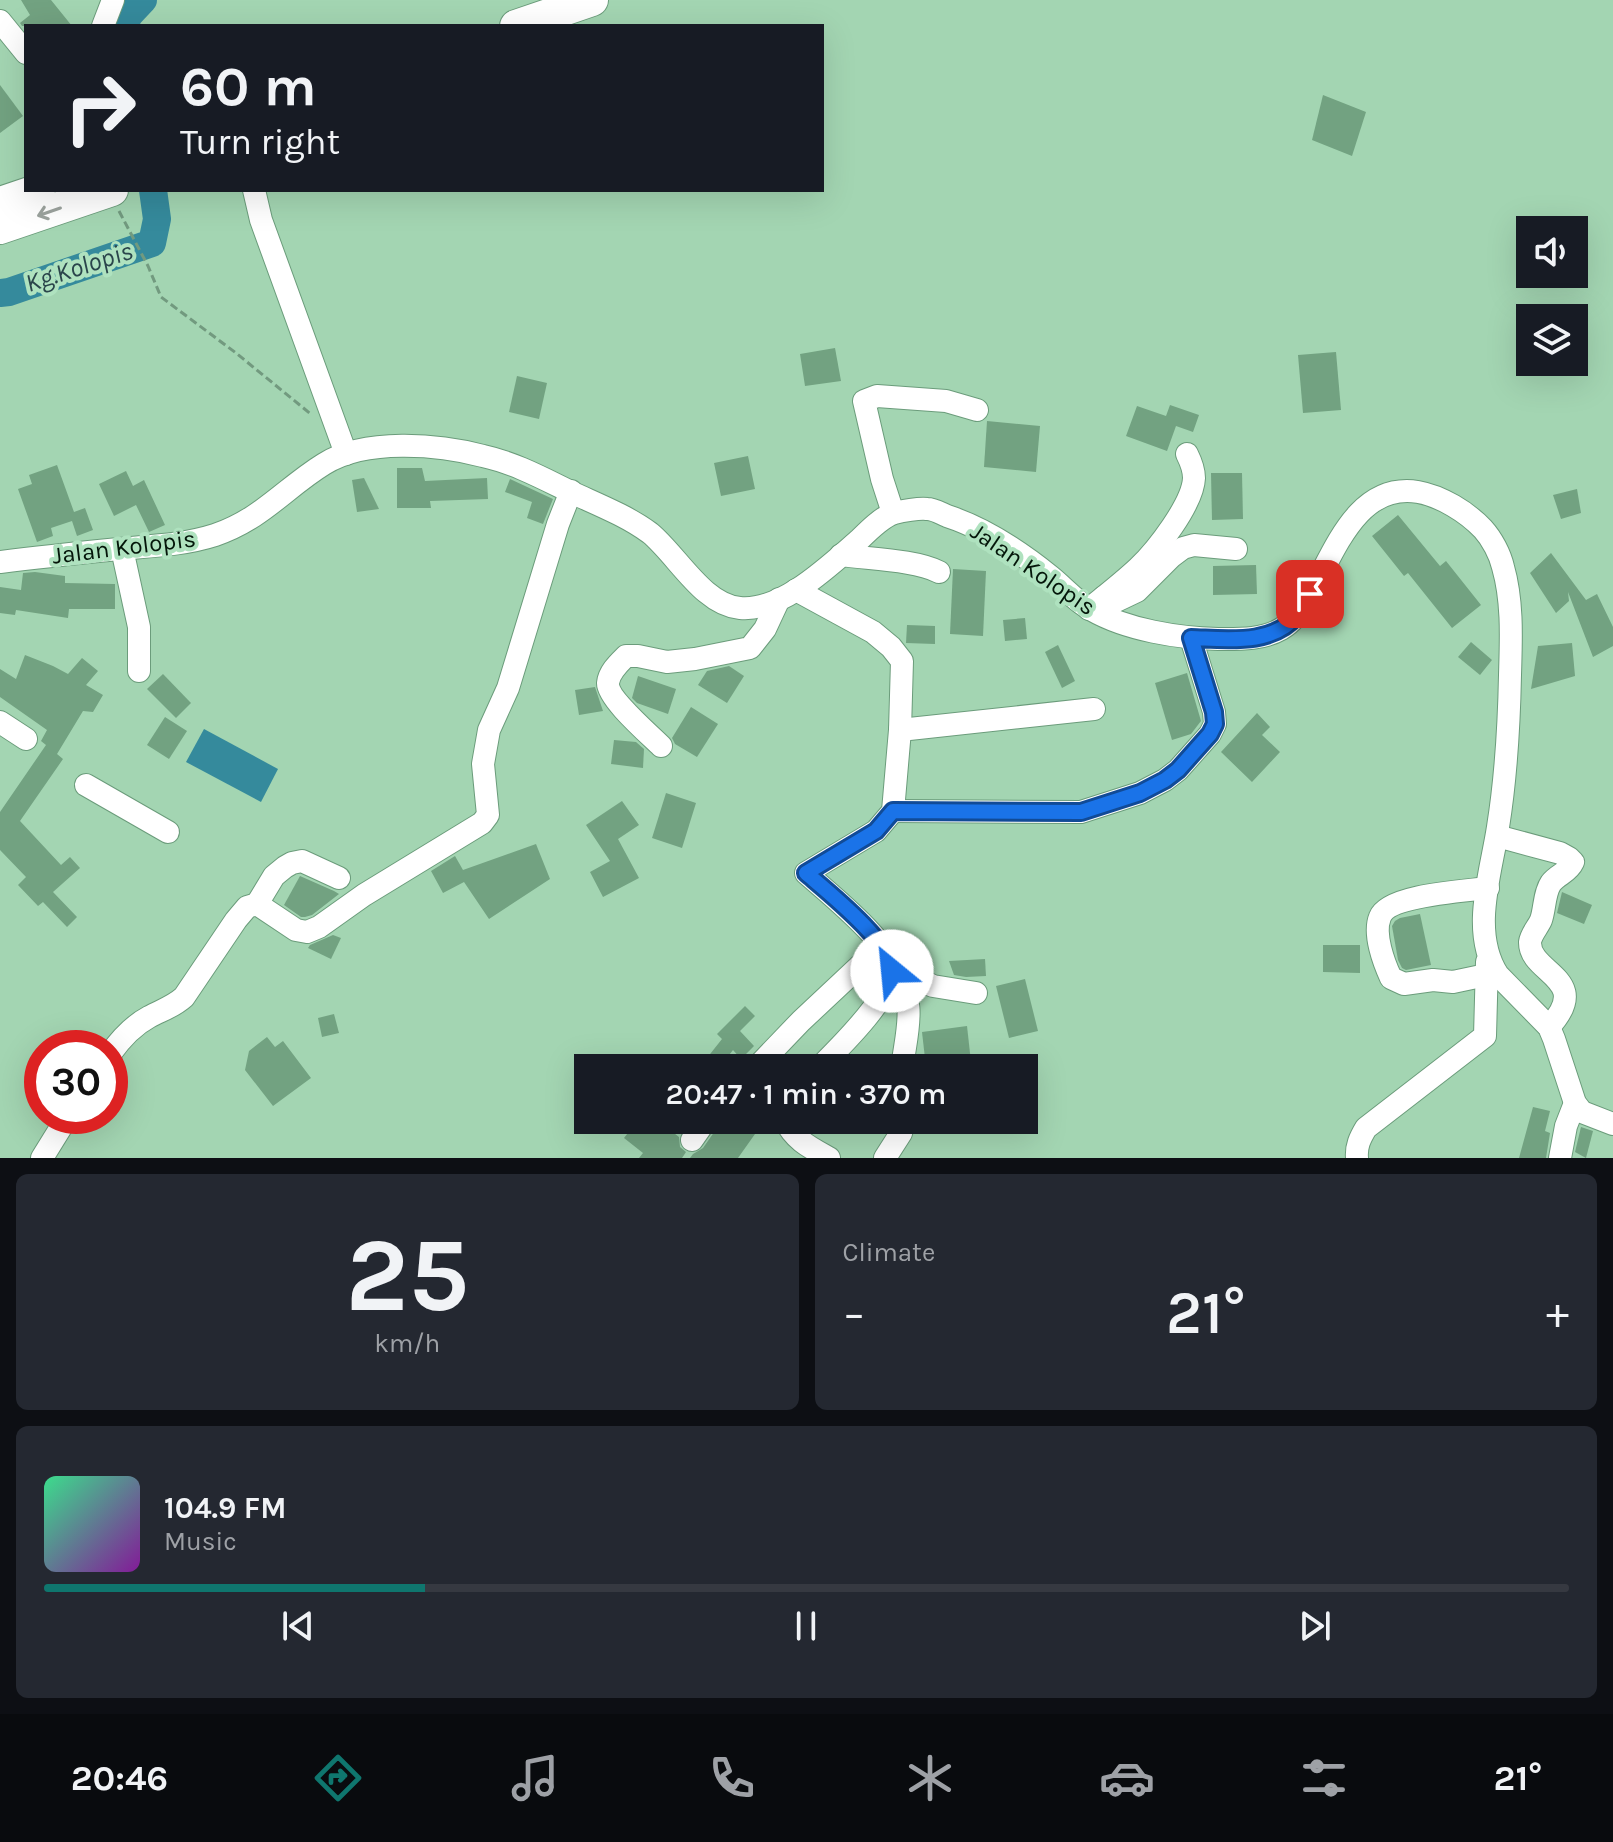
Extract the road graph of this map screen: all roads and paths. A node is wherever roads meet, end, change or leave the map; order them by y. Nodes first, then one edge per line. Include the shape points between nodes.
1 (113, 0) edge
2 (592, 0) edge
3 (0, 21) edge
4 (104, 24) edge
5 (522, 24) edge
6 (24, 51) edge
7 (33, 192) edge
8 (254, 192) edge
9 (109, 197) edge
10 (0, 203) edge
11 (0, 228) edge
12 (977, 410) dead end
13 (313, 416) dead end
14 (346, 454) junction
15 (1187, 454) dead end
16 (571, 491) junction
17 (893, 513) junction
18 (122, 549) junction
19 (1236, 549) dead end
20 (841, 555) junction
21 (0, 562) edge
22 (939, 572) dead end
23 (787, 595) junction
24 (1096, 603) junction
25 (1191, 638) junction
26 (139, 671) dead end
27 (1094, 709) dead end
28 (0, 722) edge
29 (900, 730) junction
30 (26, 739) dead end
31 (661, 746) dead end
32 (86, 785) dead end
33 (893, 811) junction
34 (168, 832) dead end
35 (1497, 836) junction
36 (339, 878) dead end
37 (1488, 888) junction
38 (257, 904) junction
39 (881, 946) junction
40 (1487, 964) junction
41 (892, 969) junction
42 (976, 993) dead end
43 (1549, 1027) junction
44 (128, 1034) edge
45 (769, 1054) edge
46 (832, 1054) edge
47 (904, 1054) edge
48 (1575, 1103) junction
49 (1613, 1124) edge
50 (57, 1134) edge
51 (696, 1134) edge
52 (793, 1134) edge
53 (900, 1134) edge
54 (692, 1140) dead end
55 (42, 1158) edge
56 (829, 1158) edge
57 (885, 1158) edge
58 (1357, 1158) edge
59 (1560, 1158) edge

1 - 4 street
2 - 5 highway
3 - 6 street
7 - 10 highway
8 - 14 street
9 -> 11 highway
9 - 13 path via 161,297
12 - 17 street via 946,401 877,396 864,401
14 - 16 street, Jalan Kolopis via 383,447 449,448 516,465
14 - 18 street, Jalan Kolopis via 326,462 241,526 171,545
15 - 24 street via 1194,478 1182,511 1138,568
16 - 23 street, Jalan Kolopis via 649,533 708,593 730,607 759,608
16 - 38 street via 508,688 489,730 483,764 488,815 482,823 307,932
17 - 20 street, Jalan Kolopis
17 - 24 street, Jalan Kolopis via 927,509 960,520
18 - 21 street, Jalan Kolopis
18 - 26 street via 139,627
19 - 24 street via 1183,548 1137,591
20 - 22 street
20 - 23 street, Jalan Kolopis
23 - 29 street via 873,632 891,647 902,661
23 - 31 street via 750,648 667,662 626,656 620,662 608,682 610,691
24 - 25 street, Jalan Kolopis via 1129,625
25 - 33 street via 1215,724 1165,780 1081,812
25 - 35 street, Jalan Kolopis via 1262,637 1283,628 1296,617 1347,526 1369,502 1410,490 1452,505 1481,527 1495,546 1508,594 1509,706
27 - 29 street
28 - 30 street
29 - 33 street
32 - 34 street
33 - 39 street via 876,831 806,873
35 - 37 street, Jalan Kolopis
35 - 43 street via 1560,853 1573,862 1549,886 1530,940 1537,959 1562,987 1564,1002
36 - 38 street via 302,861 292,863 274,876
37 - 40 street, Jalan Kolopis
37 - 40 street via 1389,906 1380,915 1378,928 1382,959 1391,978 1404,984 1453,982
38 - 44 street via 236,920 184,997
39 - 41 street
39 - 45 street
40 - 43 street
40 - 58 street, Jalan Kolopis via 1485,1036 1366,1128
41 - 42 street via 933,986
41 - 46 street via 871,1013
41 - 47 street via 907,995
43 - 48 street
48 - 49 street via 1582,1112
48 - 59 street
50 - 55 street
51 - 54 street
52 - 56 street
53 - 57 street

